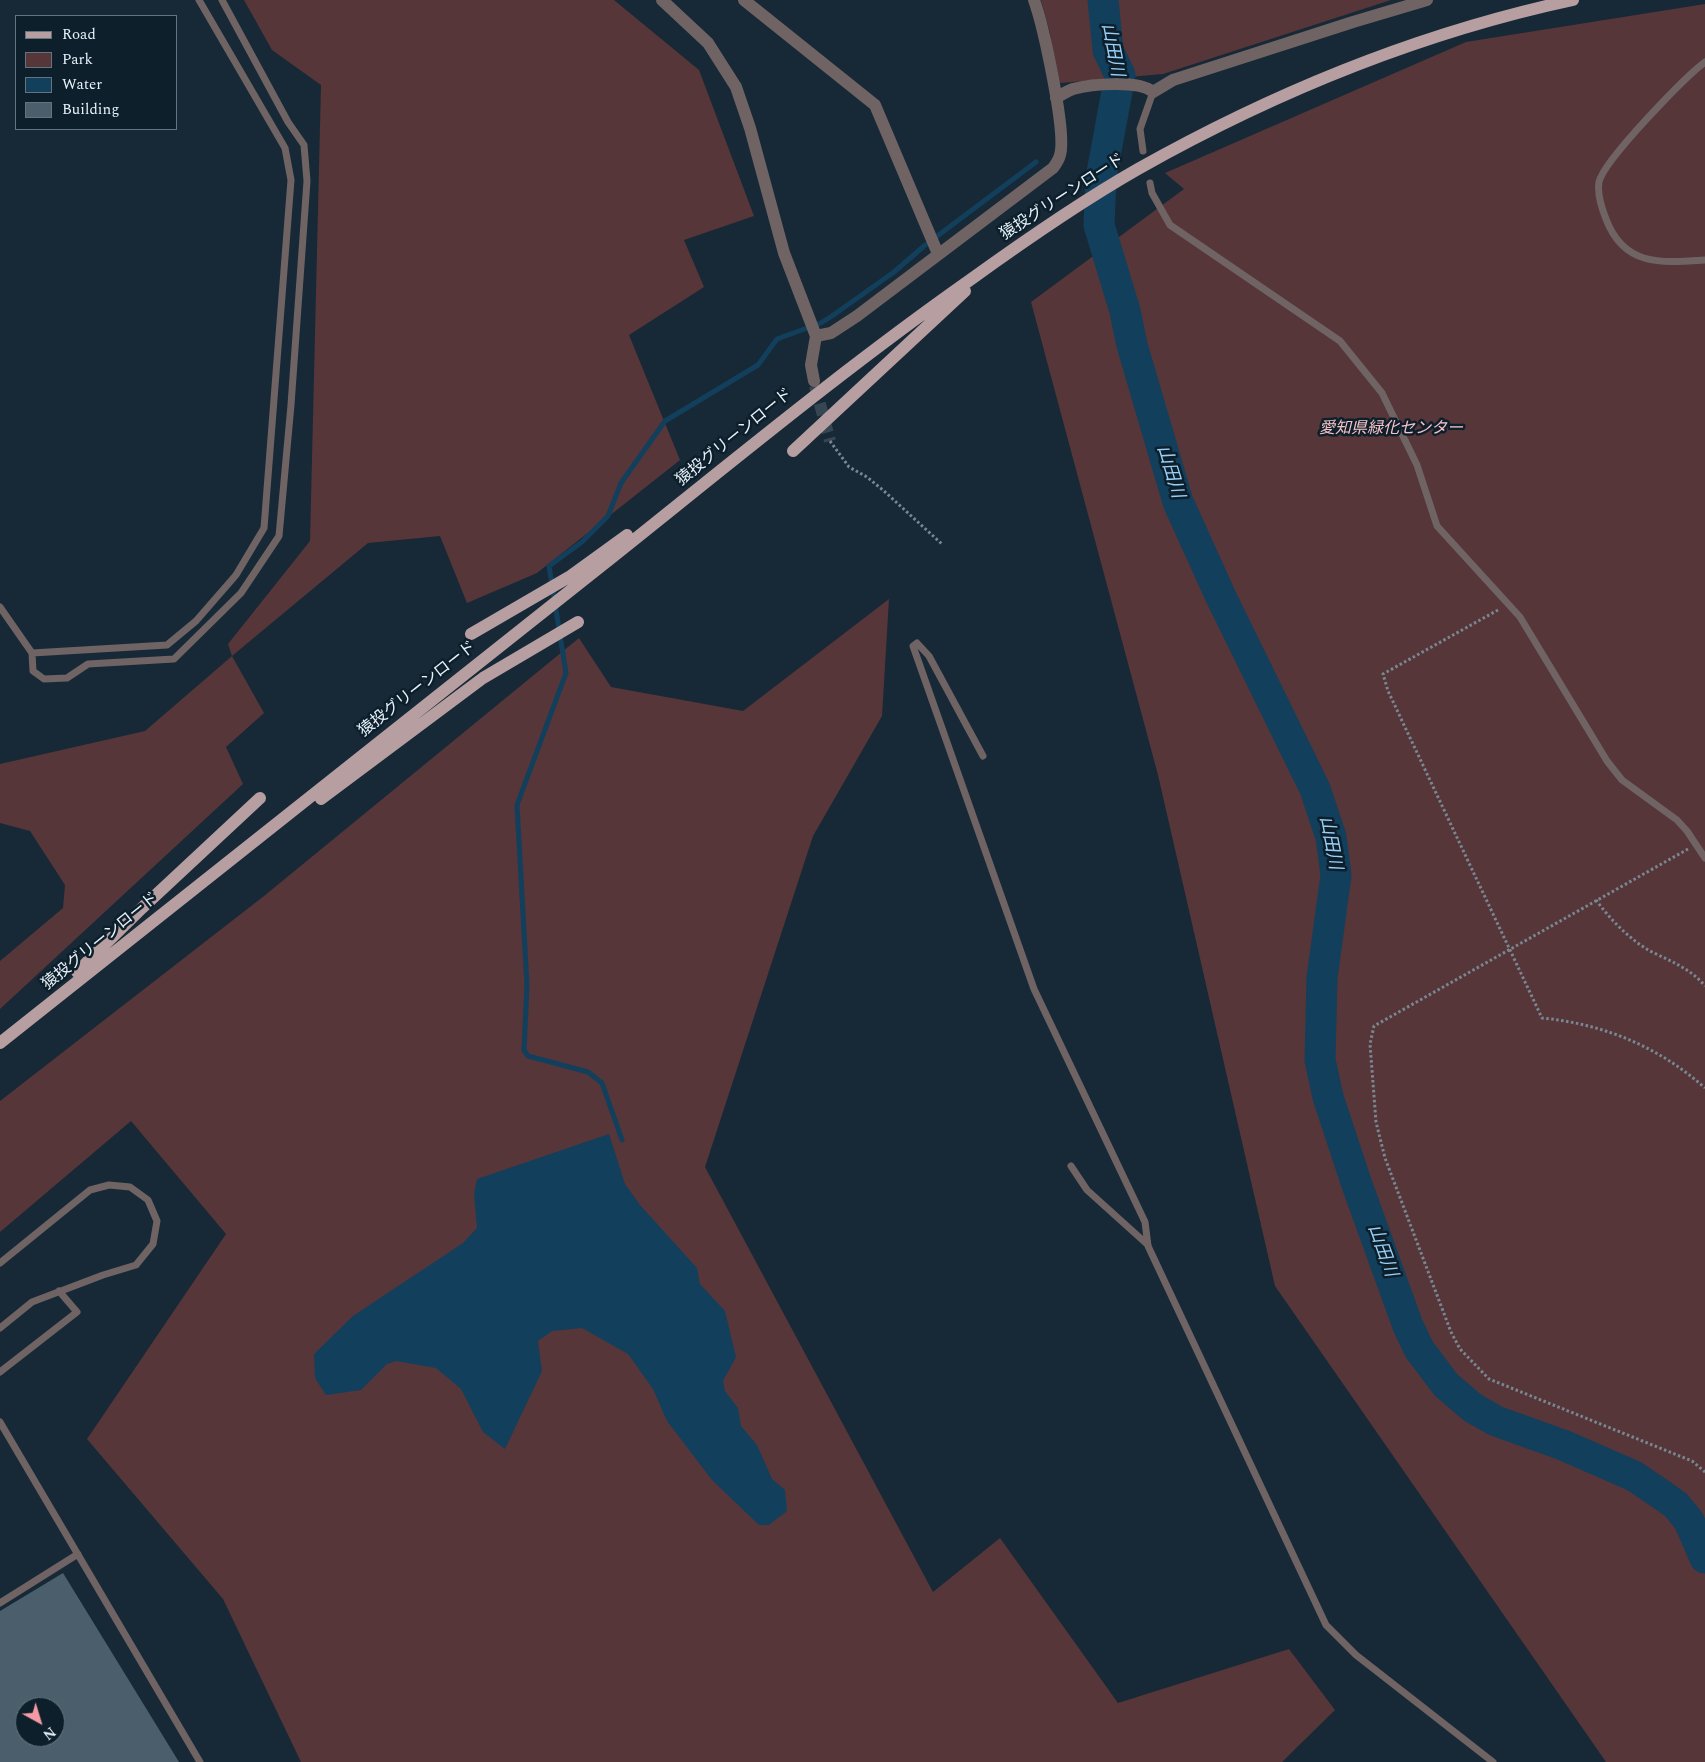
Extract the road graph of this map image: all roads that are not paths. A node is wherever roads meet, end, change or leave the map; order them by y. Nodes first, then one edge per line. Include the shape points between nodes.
1 (199, 0) edge
2 (222, 0) edge
3 (662, 0) edge
4 (744, 0) edge
5 (1034, 0) edge
6 (1427, 0) edge
7 (1573, 0) edge
8 (1705, 62) edge
9 (1153, 92) junction
10 (1056, 98) junction
11 (1143, 150) dead end
12 (1150, 183) dead end
13 (938, 254) junction
14 (1006, 254) junction
15 (1705, 260) edge
16 (816, 336) junction
17 (814, 381) tunnel mouth
18 (778, 424) junction
19 (793, 451) dead end
20 (0, 607) edge
21 (578, 622) dead end
22 (472, 634) dead end
23 (32, 653) junction
24 (983, 756) dead end
25 (260, 798) dead end
26 (1705, 858) edge
27 (194, 888) junction
28 (33, 1016) junction
29 (0, 1043) edge
30 (1071, 1166) dead end
31 (1148, 1246) junction
32 (0, 1263) edge
33 (59, 1291) junction
34 (0, 1328) edge
35 (0, 1372) edge
36 (0, 1422) edge
37 (78, 1554) junction
38 (0, 1603) edge
39 (200, 1762) edge
40 (1493, 1762) edge

1 - 23 lane via 285,148 291,180 264,528 236,575 196,621 167,645
2 - 23 lane via 288,122 304,145 307,191 279,536 241,593 174,659 88,664 67,678 44,679 33,671
3 - 16 street via 708,43 736,87 784,253
4 - 13 street via 875,104
5 - 10 street
6 - 9 street via 1174,80
7 - 14 main road, 猿投グリーンロード via 1510,13 1371,58 1304,85 1135,170
8 - 15 lane via 1612,158 1599,182 1604,214 1611,231 1625,250 1645,259 1670,262
9 - 10 street via 1147,86 1133,84 1073,89
9 - 11 lane via 1140,129
10 - 13 street via 1062,141 1060,155 1053,168
12 - 26 lane via 1170,225 1340,341 1382,393 1417,465 1437,526 1520,617 1607,761 1622,780 1677,820
13 - 16 street via 857,316 830,332
14 - 18 main road, 猿投グリーンロード
14 - 19 main road
16 - 17 street via 812,365
18 - 22 main road via 742,447 569,577
18 - 27 main road, 猿投グリーンロード
20 - 23 lane
21 - 27 main road via 518,655 469,688 232,866
24 - 31 lane via 930,656 917,643 913,646 1034,989 1145,1222
25 - 28 main road
27 - 28 main road, 猿投グリーンロード
28 - 29 main road, 猿投グリーンロード
30 - 31 lane via 1088,1190
31 - 40 lane via 1326,1625 1356,1655
32 - 33 lane via 90,1190 109,1185 130,1187 148,1200 157,1221 153,1244 136,1264
33 - 34 lane via 32,1302
33 - 35 lane via 77,1312
36 - 37 lane
37 - 38 lane
37 - 39 lane

